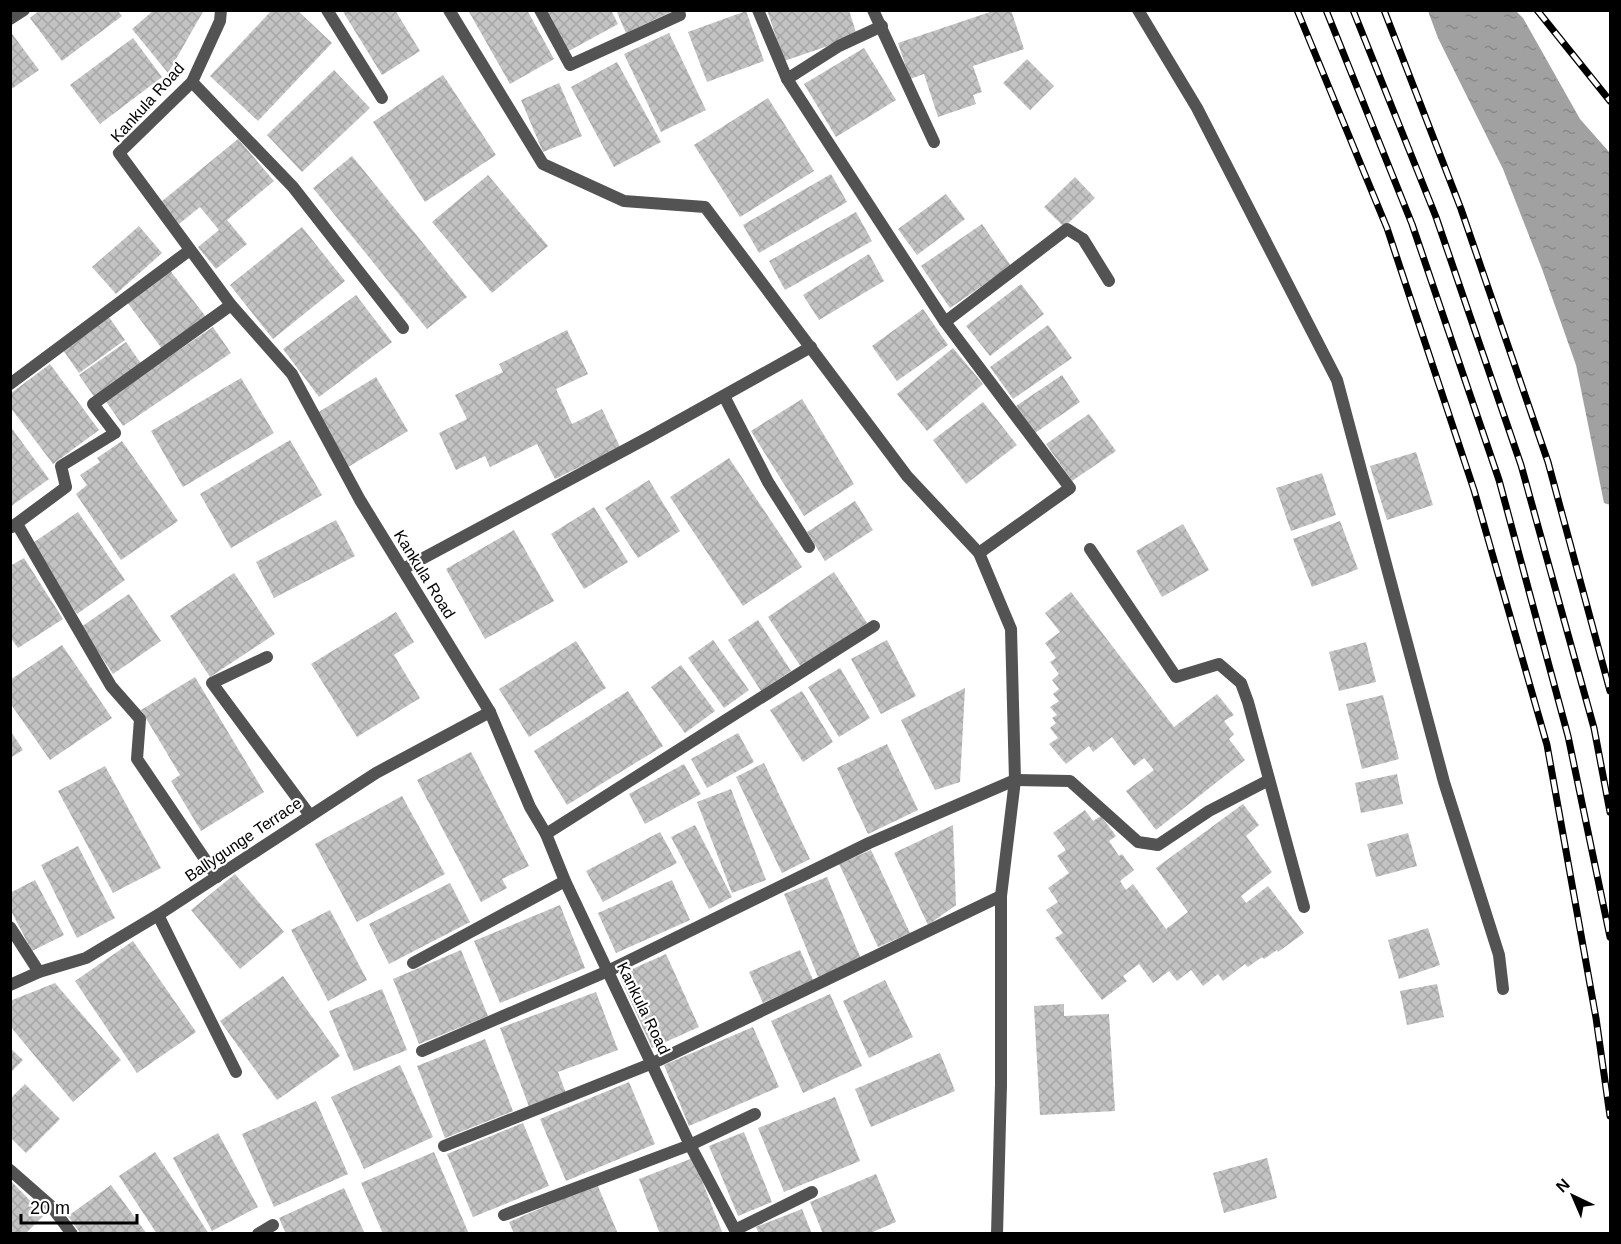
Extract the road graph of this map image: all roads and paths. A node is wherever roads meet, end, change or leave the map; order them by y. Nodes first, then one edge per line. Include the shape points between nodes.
1 (24, 10) edge
2 (221, 10) edge
3 (327, 10) edge
4 (448, 10) edge
5 (540, 10) edge
6 (678, 10) edge
7 (758, 10) edge
8 (873, 10) edge
9 (1138, 10) edge
10 (10, 19) edge
11 (882, 26) junction
12 (787, 79) junction
13 (192, 82) junction
14 (382, 98) dead end
15 (934, 142) dead end
16 (190, 250) junction
17 (1109, 281) dead end
18 (231, 305) junction
19 (945, 322) junction
20 (403, 328) dead end
21 (811, 347) junction
22 (10, 384) edge
23 (724, 396) junction
24 (14, 526) edge
25 (809, 547) dead end
26 (1090, 549) dead end
27 (979, 553) junction
28 (403, 569) junction
29 (874, 626) dead end
30 (267, 657) dead end
31 (490, 712) junction
32 (1015, 780) junction
33 (1269, 780) junction
34 (309, 814) junction
35 (546, 834) junction
36 (217, 877) junction
37 (566, 881) junction
38 (1001, 896) junction
39 (1304, 907) dead end
40 (158, 915) junction
41 (10, 927) edge
42 (412, 963) dead end
43 (608, 971) junction
44 (39, 972) junction
45 (10, 986) edge
46 (1503, 989) dead end
47 (422, 1051) dead end
48 (653, 1063) junction
49 (236, 1072) dead end
50 (755, 1114) dead end
51 (690, 1145) junction
52 (444, 1146) dead end
53 (10, 1170) edge
54 (812, 1192) dead end
55 (504, 1215) dead end
56 (273, 1225) dead end
57 (72, 1233) edge
58 (258, 1233) edge
59 (997, 1233) edge

1 - 10 street
2 - 13 street, Kankula Road via 220,21
3 - 14 street
4 - 21 street via 543,164 624,201 705,207
5 - 6 street via 570,65 680,15
7 - 12 street
8 - 11 street
9 - 46 street via 1197,108 1337,380 1444,782 1499,955
11 - 12 street via 839,46
11 - 15 street
12 - 19 street
13 - 16 street, Kankula Road via 119,153
13 - 20 street via 293,187
16 - 18 street, Kankula Road
16 - 22 street
17 - 19 street via 1083,239 1068,229
18 - 24 street via 93,404 115,433 61,466 66,487
18 - 28 street, Kankula Road via 292,374 360,500
19 - 27 street via 1070,488
21 - 23 street
21 - 27 street via 907,476
23 - 25 street via 768,482
23 - 28 street
24 - 36 street via 111,686 140,719 137,759
26 - 33 street via 1176,677 1219,664 1241,683
27 - 32 street via 1011,629
28 - 31 street, Kankula Road
29 - 35 street
30 - 34 street via 212,683
31 - 34 street, Ballygunge Terrace
31 - 35 street, Kankula Road via 530,807
32 - 33 street via 1070,781 1137,842 1158,844 1209,811
32 - 38 street
32 - 43 street via 869,843
33 - 39 street
34 - 36 street, Ballygunge Terrace
35 - 37 street, Kankula Road
36 - 40 street, Ballygunge Terrace
37 - 42 street
37 - 43 street, Kankula Road
38 - 48 street
38 - 59 street
40 - 44 street, Ballygunge Terrace via 86,958
40 - 49 street
41 - 44 street
43 - 47 street
43 - 48 street, Kankula Road
44 - 45 street, Ballygunge Terrace
48 - 51 street, Kankula Road
48 - 52 street
50 - 51 street
51 - 54 street, Kankula Road via 735,1230
51 - 55 street
53 - 57 street via 51,1206
56 - 58 street

